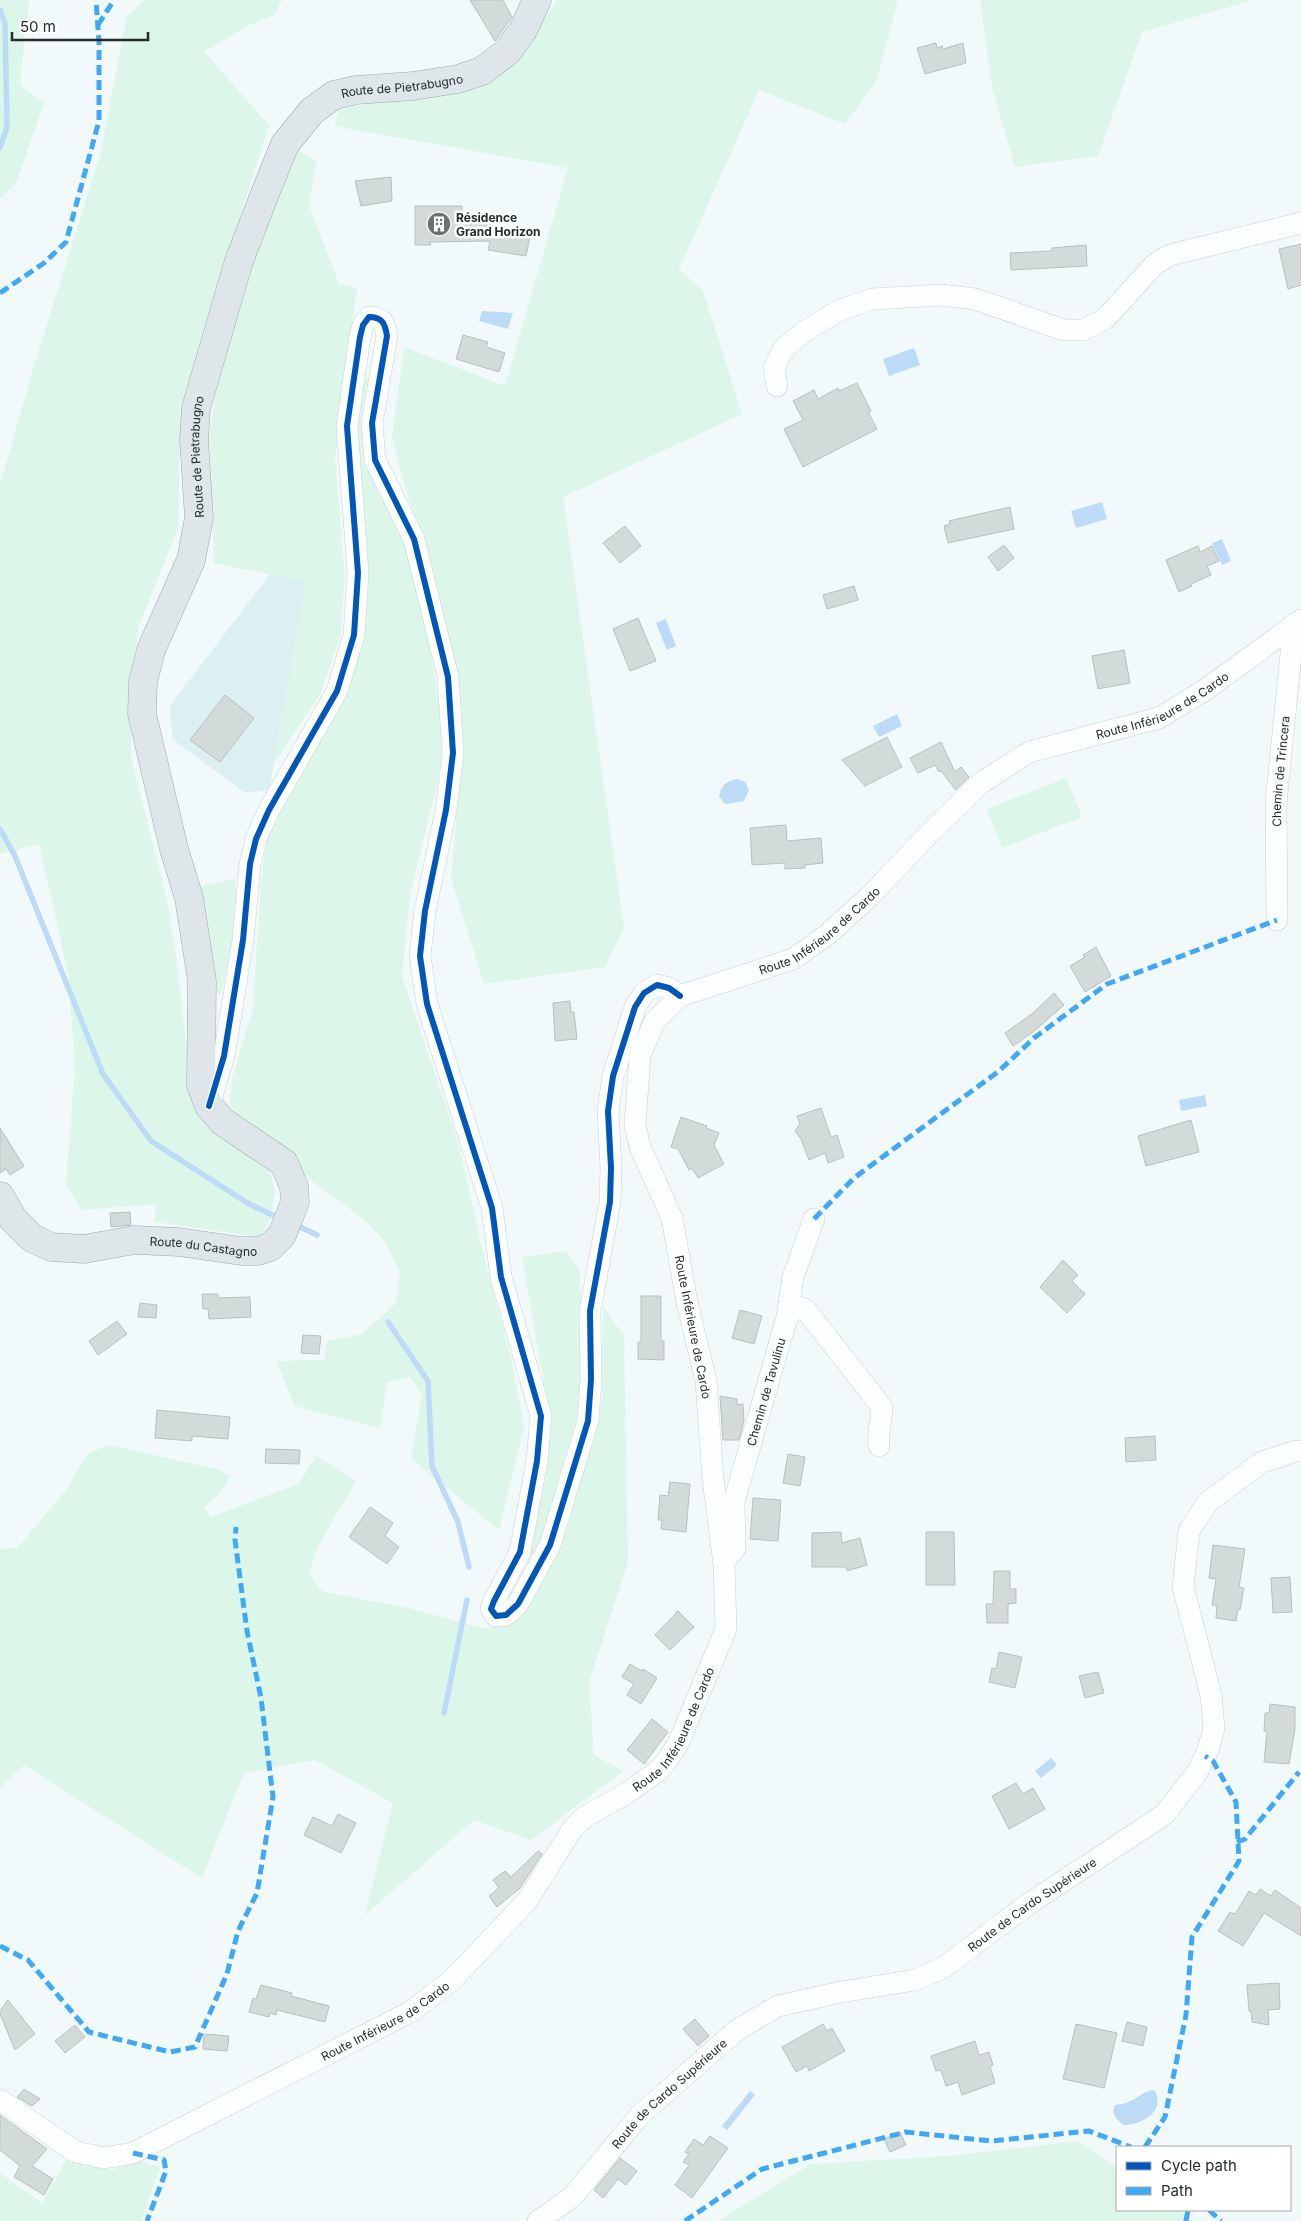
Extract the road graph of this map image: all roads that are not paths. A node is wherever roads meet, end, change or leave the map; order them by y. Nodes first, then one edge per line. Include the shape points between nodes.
1 (537, 0) edge
2 (1301, 222) edge
3 (777, 386) dead end
4 (1297, 622) edge
5 (1277, 920) dead end
6 (680, 996) junction
7 (209, 1106) junction
8 (0, 1196) edge
9 (814, 1219) dead end
10 (787, 1317) junction
11 (879, 1446) dead end
12 (1301, 1451) edge
13 (724, 1564) junction
14 (0, 2100) edge
15 (538, 2221) edge

1 - 7 main road, Route de Pietrabugno via 507,52 482,71 458,79 334,95 312,111 286,144 264,196 239,261 207,368 196,408 194,440 199,518 191,560 151,650 143,682 142,714 174,849 190,898 202,981 201,1085
2 - 3 street via 1170,255 1155,264 1105,319 1083,330 1064,330 975,300 941,295 872,299 838,311 783,349 774,368
4 - 5 street, Chemin de Trincera via 1276,803
4 - 6 street, Route Inférieure de Cardo via 1205,690 1158,718 1030,752 982,783 871,895 827,935 793,959
6 - 7 street via 657,985 644,993 635,1007 613,1076 608,1111 610,1202 590,1311 588,1421 550,1545 518,1604 506,1615 496,1616 491,1608 520,1552 537,1461 540,1416 502,1277 492,1208 427,1004 420,956 453,753 448,677 414,539 375,460 372,423 387,336 384,323 378,317 369,317 363,324 360,337 347,426 358,574 354,635 337,691 269,810 256,839 224,1056
6 - 13 street, Route Inférieure de Cardo via 655,1021 640,1055 635,1125 640,1147 672,1218 706,1381 713,1479
7 - 8 main road, Route du Castagno via 223,1122 284,1163 294,1187 295,1202 282,1236 270,1247 241,1251 179,1242 134,1240 84,1249 51,1247 32,1238 13,1219
9 - 10 street, Chemin de Tavulinu via 793,1277
10 - 11 street via 797,1307 805,1309 882,1406
10 - 13 street, Chemin de Tavulinu via 734,1502 735,1548
12 - 15 street, Route de Cardo Supérieure via 1262,1462 1208,1502 1189,1531 1183,1587 1211,1695 1214,1728 1198,1771 1165,1814 1027,1905 943,1968 915,1980 778,2006 738,2030 640,2114 572,2197
13 - 14 street, Route Inférieure de Cardo via 726,1629 678,1744 658,1771 586,1816 573,1828 527,1900 451,1981 410,2012 133,2153 104,2158 76,2152

